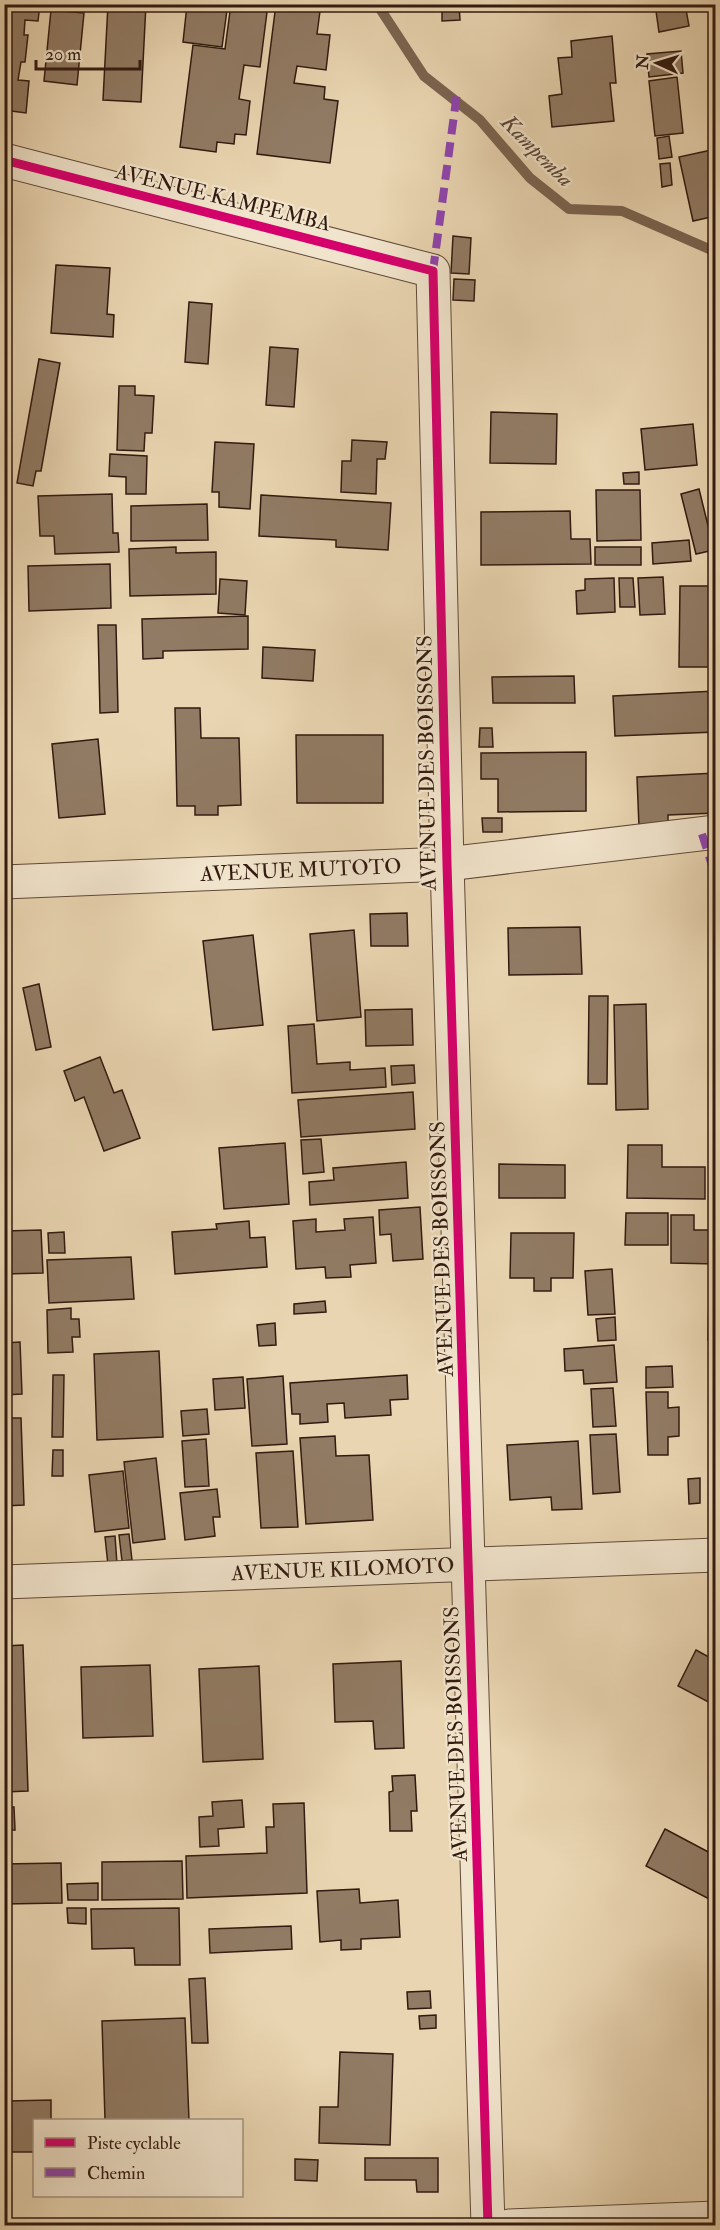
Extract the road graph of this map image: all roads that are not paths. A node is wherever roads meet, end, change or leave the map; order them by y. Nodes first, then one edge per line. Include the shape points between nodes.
1 (4, 160) edge
2 (433, 270) joint
3 (709, 833) edge
4 (447, 864) junction
5 (4, 882) edge
6 (716, 1555) edge
7 (470, 1564) junction
8 (4, 1582) edge
9 (716, 2218) edge
10 (488, 2226) edge
11 (509, 2226) edge

1 - 2 street, AVENUE KAMPEMBA
2 - 4 street, AVENUE DES BOISSONS
3 - 4 street, AVENUE MUTOTO
4 - 5 street, AVENUE MUTOTO
4 - 7 street, AVENUE DES BOISSONS
6 - 7 street, AVENUE KILOMOTO
7 - 8 street, AVENUE KILOMOTO
7 - 10 street, AVENUE DES BOISSONS
9 - 11 street

